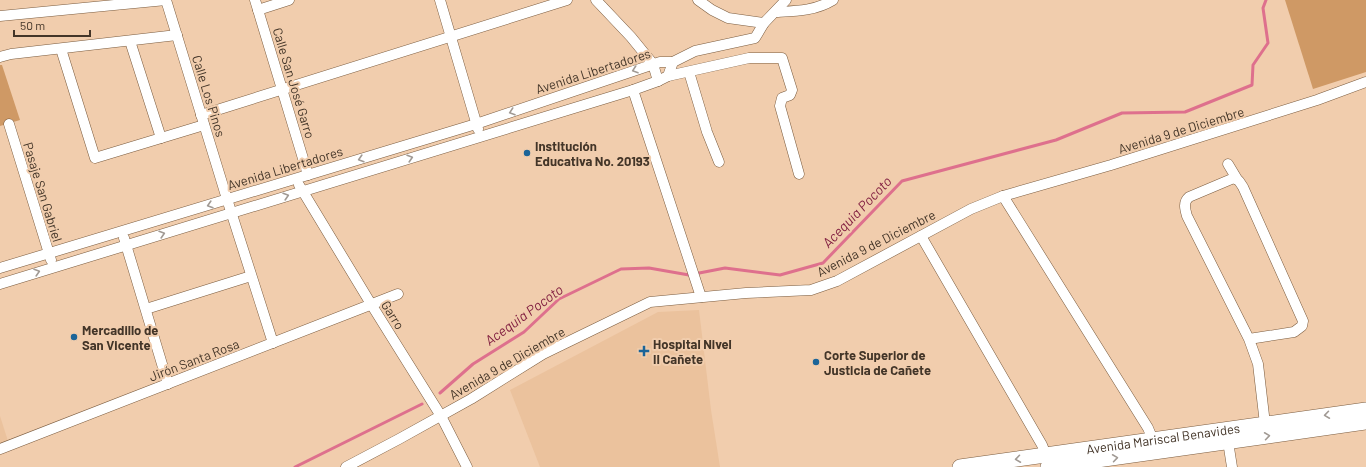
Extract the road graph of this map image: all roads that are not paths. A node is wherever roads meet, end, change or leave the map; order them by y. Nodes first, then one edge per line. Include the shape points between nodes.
1 (166, 0) edge
2 (289, 0) edge
3 (440, 0) edge
4 (567, 0) edge
5 (596, 0) edge
6 (698, 0) edge
7 (786, 0) edge
8 (833, 0) edge
9 (256, 5) edge
10 (776, 12) junction
11 (0, 16) edge
12 (763, 24) junction
13 (176, 35) junction
14 (451, 36) junction
15 (130, 41) junction
16 (61, 49) junction
17 (0, 57) edge
18 (673, 62) junction
19 (653, 64) junction
20 (689, 72) junction
21 (663, 79) junction
22 (1366, 82) edge
23 (283, 90) junction
24 (633, 90) junction
25 (202, 120) junction
26 (9, 124) dead end
27 (476, 124) junction
28 (480, 136) junction
29 (161, 138) junction
30 (719, 162) dead end
31 (1228, 164) dead end
32 (799, 174) dead end
33 (308, 175) junction
34 (296, 178) junction
35 (1237, 179) junction
36 (302, 191) junction
37 (1003, 196) junction
38 (227, 199) junction
39 (232, 212) junction
40 (122, 231) junction
41 (921, 236) junction
42 (126, 245) junction
43 (49, 254) junction
44 (0, 268) edge
45 (53, 268) junction
46 (251, 276) junction
47 (0, 284) edge
48 (398, 294) dead end
49 (701, 297) junction
50 (371, 304) junction
51 (146, 309) junction
52 (1249, 339) junction
53 (273, 343) junction
54 (168, 384) junction
55 (1366, 410) edge
56 (441, 416) junction
57 (1366, 422) edge
58 (1265, 424) junction
59 (1228, 435) junction
60 (1153, 440) junction
61 (0, 449) edge
62 (1047, 461) edge
63 (346, 467) edge
64 (466, 467) edge
65 (960, 467) edge
66 (1232, 467) edge

1 - 11 street
1 - 13 street, Calle Los Pinos
2 - 9 street
3 - 14 street
4 - 14 street
5 - 19 street
6 - 12 street via 728,18
7 - 10 street
8 - 10 street via 823,6 800,11
9 - 23 street, Calle San José Garro
10 - 12 street
12 - 18 street via 755,38 695,51
13 - 15 street
13 - 25 street, Calle Los Pinos
14 - 23 street
14 - 27 street
15 - 16 street
15 - 29 street
16 - 17 street
16 - 29 street via 95,158
18 - 19 street, Avenida Libertadores
18 - 21 street
19 - 21 street
19 -> 27 street, Avenida Libertadores
20 - 21 street, Avenida Libertadores
20 - 30 street
20 - 32 street, Avenida Libertadores via 749,58 782,58 792,90 782,98 780,106
21 - 24 street, Avenida Libertadores
22 - 37 street, Avenida 9 de Diciembre via 1112,165
23 - 25 street
23 - 33 street, Calle San José Garro
24 - 28 street, Avenida Libertadores
24 - 49 street
25 - 29 street
25 - 38 street, Calle Los Pinos
26 - 43 street, Pasaje San Gabriel
27 - 28 street
27 -> 33 street, Avenida Libertadores
36 -> 28 street, Avenida Libertadores
31 - 35 street
33 - 34 street, Avenida Libertadores
34 - 36 street, Garro
34 - 38 street, Avenida Libertadores
35 - 52 street via 1231,179 1189,198 1185,208
35 - 52 street via 1243,186 1303,321 1302,326 1294,332
39 -> 36 street, Avenida Libertadores
36 - 50 street, Garro
37 - 41 street, Avenida 9 de Diciembre via 971,209
37 - 60 street via 1148,428
38 - 39 street, Calle Los Pinos
38 -> 40 street, Avenida Libertadores
42 -> 39 street, Avenida Libertadores
39 - 46 street, Calle Los Pinos
40 - 42 street
40 - 43 street, Avenida Libertadores
41 - 49 street, Avenida 9 de Diciembre via 837,281 811,290
41 - 62 street via 1038,438
42 - 45 street, Avenida Libertadores
42 - 51 street
43 - 44 street, Avenida Libertadores
43 - 45 street, Pasaje San Gabriel
47 -> 45 street, Avenida Libertadores
46 - 51 street
46 - 53 street, Calle Los Pinos
48 - 50 street, Jirón Santa Rosa
49 - 56 street, Avenida 9 de Diciembre via 650,302 543,354
50 - 53 street, Jirón Santa Rosa
50 - 56 street, Garro
51 - 54 street
52 - 58 street via 1258,364
53 - 54 street, Jirón Santa Rosa
54 - 61 street, Jirón Santa Rosa
55 -> 58 highway, Avenida Mariscal Benavides
56 - 63 street, Avenida 9 de Diciembre
56 - 64 street, Garro
59 -> 57 highway, Avenida Mariscal Benavides
58 - 59 highway, Avenida Mariscal Benavides
59 - 60 highway, Avenida Mariscal Benavides
62 -> 59 highway, Avenida Mariscal Benavides
59 - 66 street
60 - 62 highway, Avenida Mariscal Benavides
62 -> 65 highway, Avenida Mariscal Benavides

